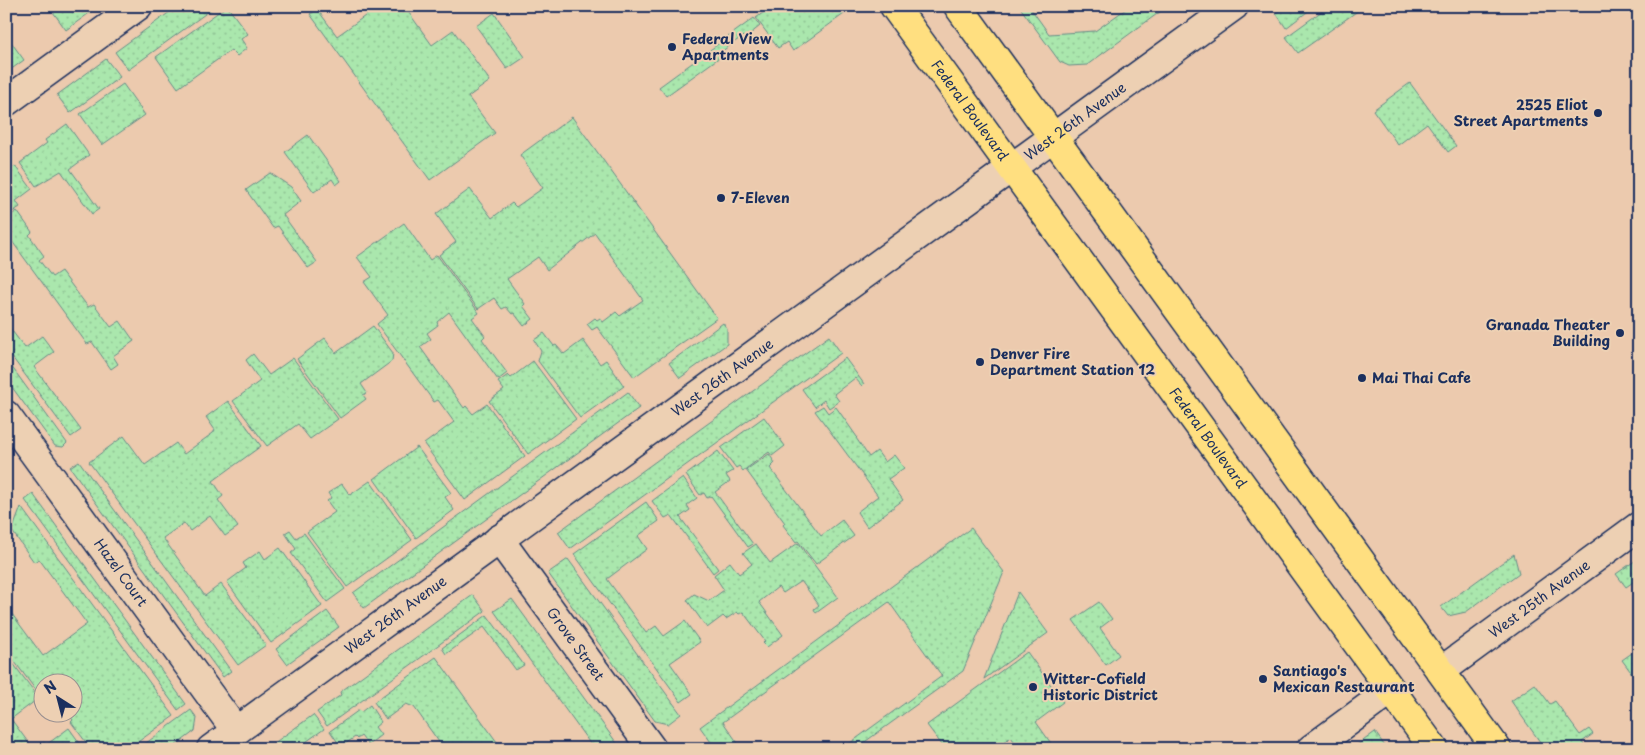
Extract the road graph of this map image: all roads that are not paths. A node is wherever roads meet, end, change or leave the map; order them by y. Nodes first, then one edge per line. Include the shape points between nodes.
1 (138, 6) edge
2 (894, 6) edge
3 (958, 6) edge
4 (1234, 6) edge
5 (6, 102) edge
6 (1053, 137) junction
7 (1011, 167) junction
8 (6, 415) edge
9 (1639, 526) edge
10 (500, 539) junction
11 (1441, 671) junction
12 (1391, 690) junction
13 (236, 731) junction
14 (211, 749) edge
15 (652, 749) edge
16 (1311, 749) edge
17 (1434, 749) edge
18 (1497, 749) edge

1 - 5 street
2 - 7 main road, Federal Boulevard
3 - 6 main road
4 - 6 street, West 26th Avenue
6 - 7 street, West 26th Avenue
6 - 11 main road
7 - 10 street, West 26th Avenue
7 - 12 main road, Federal Boulevard
8 - 13 street, Hazel Court
9 - 11 street, West 25th Avenue
10 - 13 street, West 26th Avenue
10 - 15 street, Grove Street
11 - 18 main road
12 - 16 street
12 - 17 main road, Federal Boulevard
13 - 14 street, West 26th Avenue

